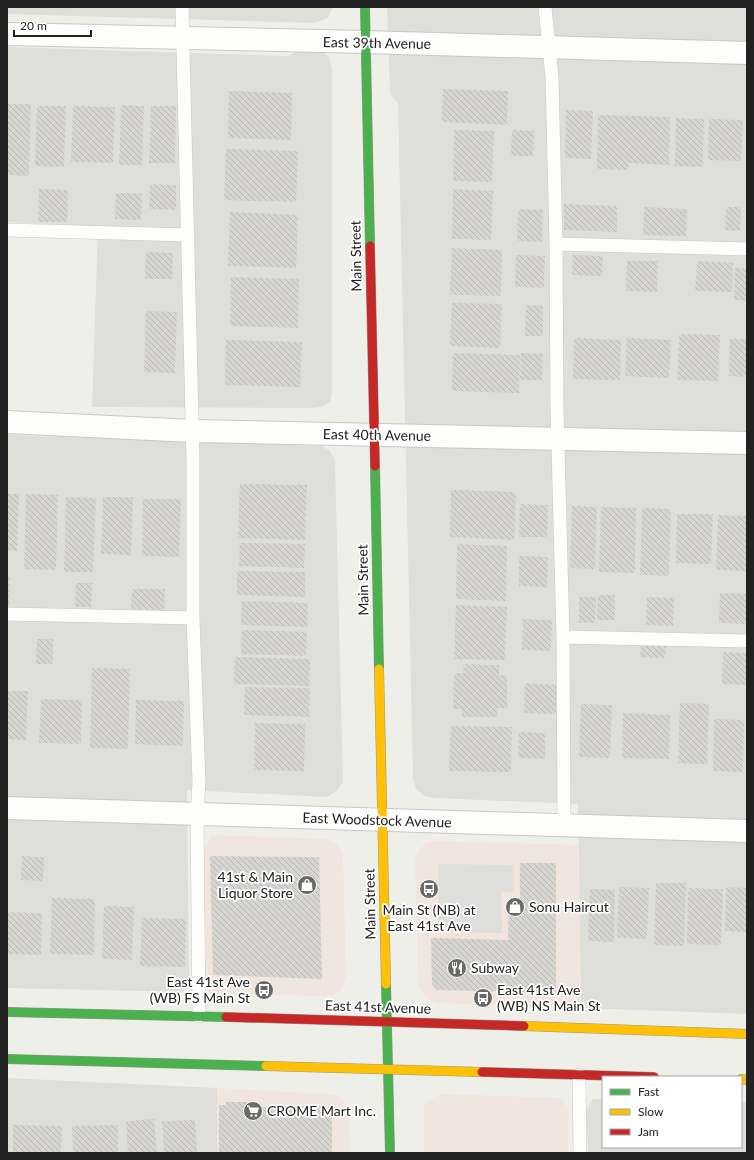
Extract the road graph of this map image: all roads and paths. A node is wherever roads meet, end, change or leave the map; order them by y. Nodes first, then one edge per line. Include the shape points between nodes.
1 (182, 7) edge
2 (365, 7) edge
3 (545, 7) edge
4 (7, 34) edge
5 (183, 39) junction
6 (365, 42) junction
7 (548, 47) junction
8 (747, 53) edge
9 (7, 230) edge
10 (188, 235) junction
11 (556, 244) junction
12 (747, 249) edge
13 (7, 422) edge
14 (193, 431) junction
15 (374, 435) junction
16 (558, 438) junction
17 (747, 444) edge
18 (7, 614) edge
19 (193, 618) junction
20 (563, 637) junction
21 (747, 641) edge
22 (7, 808) edge
23 (197, 816) junction
24 (382, 820) junction
25 (564, 825) junction
26 (747, 831) edge
27 (7, 1012) edge
28 (199, 1016) junction
29 (386, 1021) junction
30 (747, 1034) edge
31 (7, 1059) edge
32 (387, 1070) junction
33 (579, 1075) junction
34 (616, 1076) edge
35 (390, 1153) edge
36 (580, 1153) edge

1 - 5 lane
2 - 6 main road, Main Street
3 - 7 lane
4 - 5 street, East 39th Avenue
5 - 6 street, East 39th Avenue
5 - 10 lane
6 - 7 street, East 39th Avenue
6 - 15 main road, Main Street
7 - 8 street, East 39th Avenue
7 - 11 lane via 552,77
9 - 10 lane
10 - 14 lane
11 - 12 lane
11 - 16 lane
13 - 14 street, East 40th Avenue
14 - 15 street, East 40th Avenue
14 - 19 lane
15 - 16 street, East 40th Avenue
15 - 24 main road, Main Street
16 - 17 street, East 40th Avenue
16 - 20 lane
18 - 19 lane
19 - 23 lane via 199,782
20 - 21 lane
20 - 25 lane
22 - 23 street, East Woodstock Avenue
23 - 24 street, East Woodstock Avenue
23 - 28 lane
24 - 25 street, East Woodstock Avenue
24 - 29 main road, Main Street
25 - 26 street, East Woodstock Avenue
27 - 28 main road, East 41st Avenue
28 - 29 main road, East 41st Avenue
29 - 30 main road, East 41st Avenue
29 - 32 main road, Main Street
31 - 32 main road
32 - 33 main road
32 - 35 main road, Main Street
33 - 34 main road
33 - 36 lane

